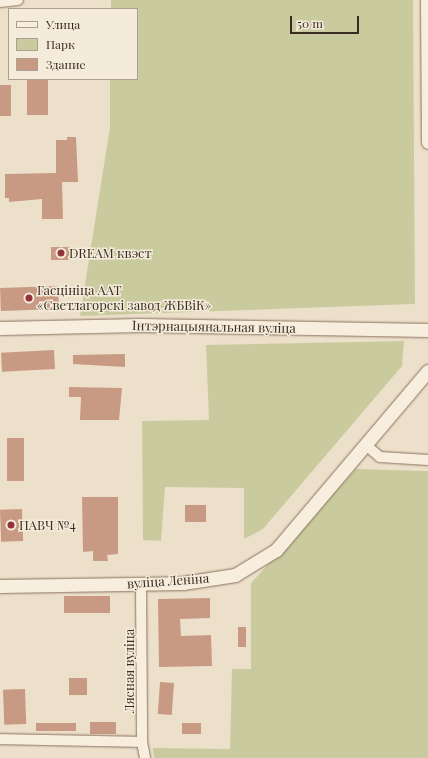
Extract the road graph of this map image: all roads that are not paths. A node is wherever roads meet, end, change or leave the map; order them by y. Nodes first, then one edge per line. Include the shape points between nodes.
1 (18, 0) edge
2 (427, 0) edge
3 (0, 2) edge
4 (428, 142) edge
5 (0, 328) edge
6 (428, 330) edge
7 (428, 371) edge
8 (366, 445) junction
9 (428, 460) edge
10 (141, 584) junction
11 (0, 586) edge
12 (0, 739) edge
13 (142, 742) junction
14 (146, 758) edge

1 - 3 street
2 - 4 street
5 - 6 street, Інтэрнацыянальная вуліца via 140,325
7 - 8 street, вуліца Леніна
8 - 9 street via 380,457
8 - 10 street, вуліца Леніна via 276,550 235,575 183,583
10 - 11 street, вуліца Леніна
10 - 13 street, Лясная вуліца
12 - 13 street
13 - 14 street, Лясная вуліца

